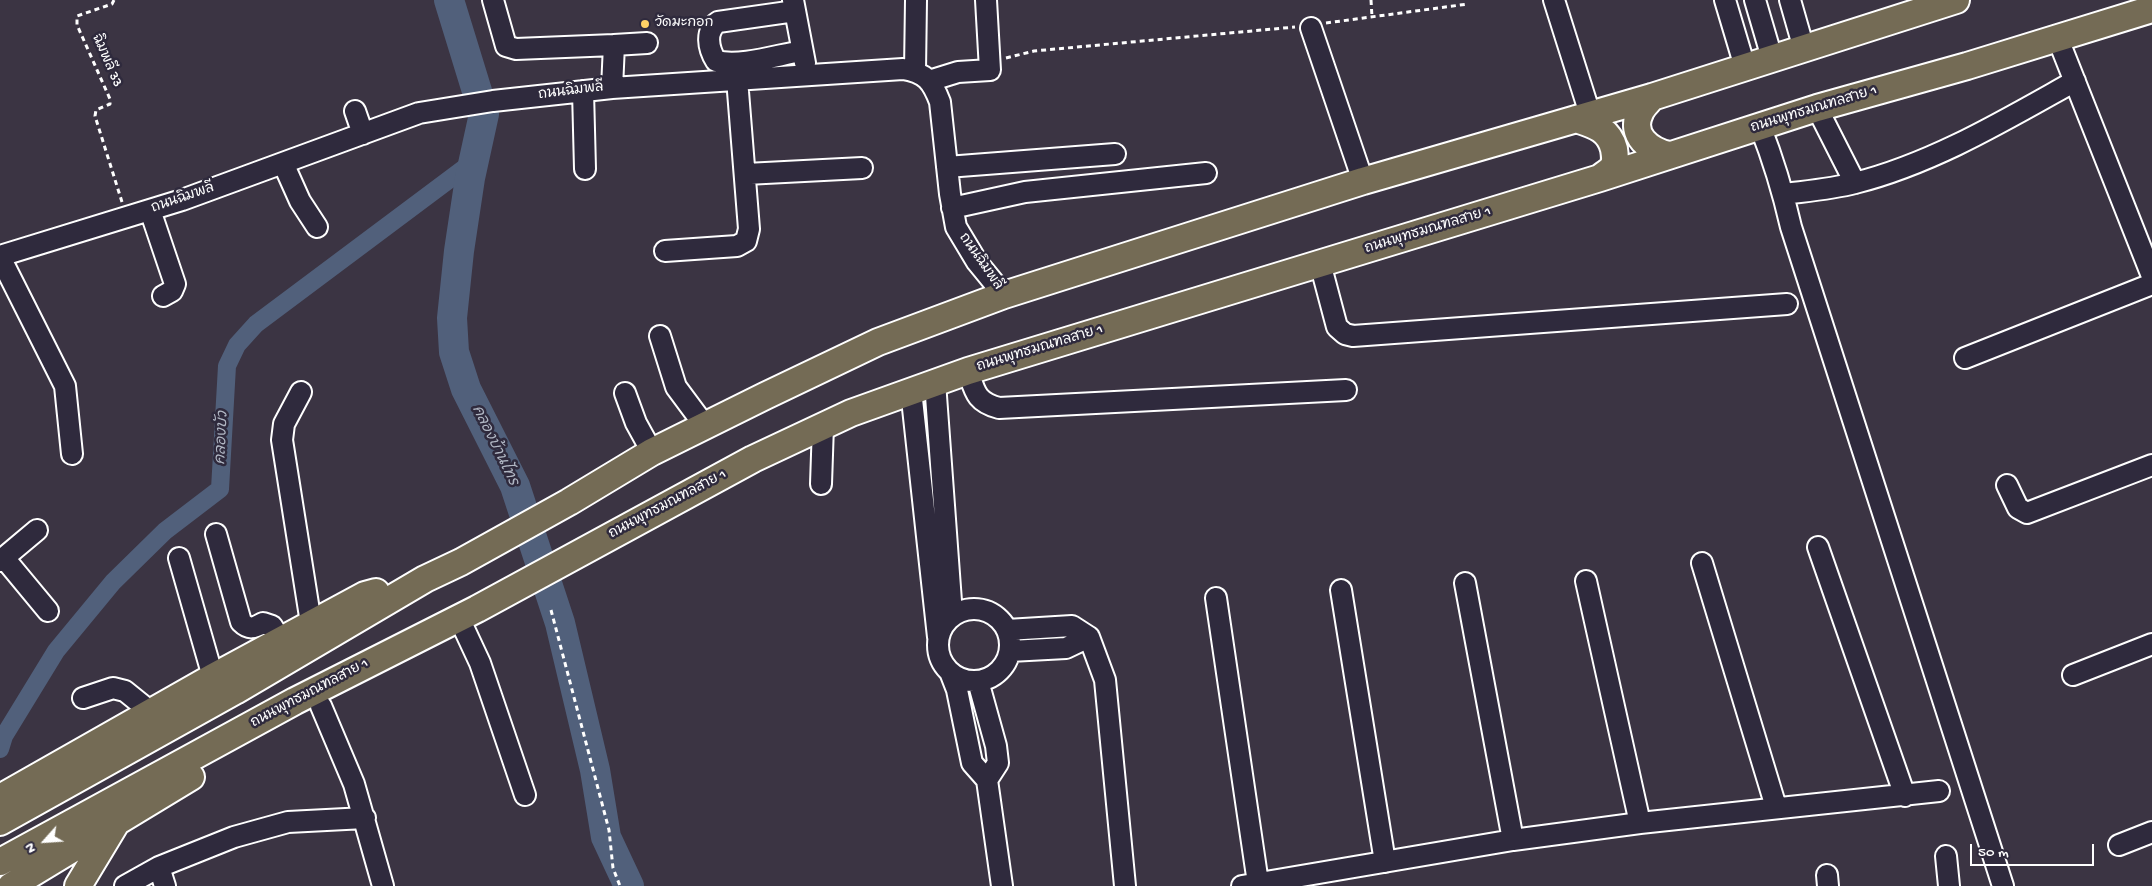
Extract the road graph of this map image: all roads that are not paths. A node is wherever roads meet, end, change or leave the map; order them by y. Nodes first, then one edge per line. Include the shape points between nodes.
1 (493, 0) edge
2 (916, 0) edge
3 (986, 0) edge
4 (1554, 0) edge
5 (1725, 0) edge
6 (1755, 0) edge
7 (1790, 0) edge
8 (1956, 0) edge
9 (794, 6) edge
10 (2152, 9) edge
11 (1312, 26) road end
12 (2058, 39) junction
13 (647, 43) dead end
14 (614, 45) junction
15 (1804, 49) junction
16 (802, 51) junction
17 (1772, 58) junction
18 (1745, 67) junction
19 (808, 75) junction
20 (922, 76) junction
21 (737, 79) junction
22 (2075, 81) junction
23 (612, 88) junction
24 (583, 91) junction
25 (1652, 97) junction
26 (1817, 108) junction
27 (355, 111) dead end
28 (1583, 117) junction
29 (1760, 126) junction
30 (362, 134) junction
31 (1116, 154) dead end
32 (1669, 155) junction
33 (283, 163) junction
34 (947, 167) junction
35 (862, 168) dead end
36 (584, 169) dead end
37 (1206, 173) dead end
38 (746, 174) junction
39 (1600, 178) junction
40 (1364, 181) junction
41 (1855, 183) junction
42 (1784, 194) junction
43 (952, 208) junction
44 (150, 210) junction
45 (317, 227) dead end
46 (665, 251) dead end
47 (0, 257) edge
48 (1320, 264) junction
49 (2152, 276) edge
50 (2152, 284) edge
51 (1004, 295) junction
52 (163, 296) dead end
53 (1787, 304) dead end
54 (660, 336) dead end
55 (1965, 358) dead end
56 (968, 370) junction
57 (923, 386) junction
58 (1346, 390) dead end
59 (301, 392) dead end
60 (625, 393) dead end
61 (823, 425) junction
62 (704, 426) junction
63 (652, 452) junction
64 (72, 454) dead end
65 (2152, 465) edge
66 (821, 484) dead end
67 (2007, 484) dead end
68 (37, 530) dead end
69 (216, 534) dead end
70 (1818, 547) dead end
71 (179, 558) dead end
72 (2, 560) edge
73 (1702, 563) dead end
74 (425, 579) junction
75 (1586, 580) dead end
76 (1466, 583) dead end
77 (1341, 590) dead end
78 (1216, 598) dead end
79 (48, 611) dead end
80 (952, 615) junction
81 (460, 618) junction
82 (312, 623) junction
83 (1007, 630) junction
84 (938, 637) junction
85 (1089, 637) junction
86 (280, 640) junction
87 (2152, 644) edge
88 (1010, 651) junction
89 (950, 672) junction
90 (2073, 675) dead end
91 (213, 677) junction
92 (978, 681) junction
93 (83, 698) dead end
94 (321, 706) junction
95 (151, 712) junction
96 (987, 780) junction
97 (1939, 791) dead end
98 (10, 793) edge
99 (525, 795) dead end
100 (1905, 796) junction
101 (1776, 807) junction
102 (365, 818) junction
103 (0, 822) edge
104 (116, 822) junction
105 (1640, 823) junction
106 (2152, 832) edge
107 (1513, 840) junction
108 (2119, 844) dead end
109 (1946, 856) dead end
110 (0, 862) edge
111 (1385, 862) junction
112 (159, 867) junction
113 (1250, 885) edge
114 (10, 886) edge
115 (78, 886) edge
116 (125, 886) edge
117 (165, 886) edge
118 (381, 886) edge
119 (1002, 886) edge
120 (1125, 886) edge
121 (1949, 886) edge
122 (2003, 886) edge

1 - 14 street via 506,46 516,49
2 - 20 street
3 - 20 street via 990,70
4 - 28 street
5 - 18 street
6 - 17 street
7 - 15 street
8 - 15 main road
9 - 16 street
9 - 16 street via 718,22 709,32 712,54 716,61 721,62
10 - 12 main road, ถนนพุทธมณฑลสาย 1
11 - 40 street
12 - 22 street
12 - 26 main road, ถนนพุทธมณฑลสาย 1
13 - 14 street
14 - 23 street
15 - 17 main road
16 - 19 street
17 - 18 main road
18 - 25 main road
19 - 20 street, ถนนฉิมพลี via 875,70
19 - 21 street, ถนนฉิมพลี
20 - 34 street, ถนนฉิมพลี via 936,90 940,102
21 - 23 street, ถนนฉิมพลี
21 - 38 street
22 - 41 street via 1979,134 1905,166
22 - 49 street
23 - 24 street, ถนนฉิมพลี
24 - 30 street, ถนนฉิมพลี via 419,113
24 - 36 street
25 - 28 main road
25 - 32 main road via 1640,112 1638,131 1649,148
26 - 29 main road, ถนนพุทธมณฑลสาย 1
26 - 41 street
27 - 30 street
28 - 39 main road via 1612,140 1615,161
28 - 40 main road
29 - 32 main road, ถนนพุทธมณฑลสาย 1
29 - 42 street
30 - 33 street, ถนนฉิมพลี
31 - 34 street
32 - 39 main road, ถนนพุทธมณฑลสาย 1
33 - 44 street, ถนนฉิมพลี
33 - 45 street via 300,202
34 - 43 street, ถนนฉิมพลี
35 - 38 street
37 - 43 street via 1026,192
38 - 46 street via 749,228 746,241 737,246
39 - 48 main road, ถนนพุทธมณฑลสาย 1
40 - 51 main road
41 - 42 street
42 - 122 street via 1791,226
43 - 51 street, ถนนฉิมพลี via 962,239
44 - 47 street, ถนนฉิมพลี
44 - 52 street via 175,284 172,291
47 - 64 street via 65,386
48 - 53 street via 1337,327 1353,336
48 - 56 main road, ถนนพุทธมณฑลสาย 1
50 - 55 street
51 - 62 main road via 878,342
54 - 62 street via 676,387
56 - 57 main road, ถนนพุทธมณฑลสาย 1
56 - 58 street via 979,399 999,408
57 - 61 main road, ถนนพุทธมณฑลสาย 1
57 - 80 street
57 - 84 street
59 - 82 street via 284,424 282,440
60 - 63 street
61 - 66 street
61 - 81 main road, ถนนพุทธมณฑลสาย 1 via 753,459
62 - 63 main road
63 - 74 main road via 569,502
65 - 67 street via 2027,513 2018,508
68 - 72 street
69 - 86 street via 241,622 253,628 263,623 272,626
70 - 100 street
71 - 91 street
72 - 79 street
73 - 101 street
74 - 82 main road via 365,595
74 - 103 main road via 235,691
75 - 105 street
76 - 107 street
77 - 111 street
78 - 113 street
80 - 83 street via 963,609 987,610 998,617
80 - 84 street
81 - 94 main road via 410,654
81 - 99 street via 480,663
81 - 110 main road, ถนนพุทธมณฑลสาย 1 via 295,701
82 - 86 main road
83 - 85 street via 1072,626
83 - 88 street
84 - 89 street via 939,656
85 - 88 street via 1066,648
85 - 120 street via 1105,680
86 - 91 main road
87 - 90 street
88 - 92 street via 999,672
89 - 92 street via 968,681
89 - 96 street via 957,690 972,763
91 - 95 main road
92 - 96 street via 998,763
93 - 95 street via 113,688 124,691
94 - 102 street
94 - 104 main road
95 - 98 main road
96 - 119 street
97 - 100 street
100 - 101 street
101 - 105 street
102 - 112 street via 288,822 234,837
102 - 118 street
104 - 114 main road
104 - 115 main road
105 - 107 street
106 - 108 street
107 - 111 street
109 - 121 street
111 - 113 street
112 - 116 street
112 - 117 street

